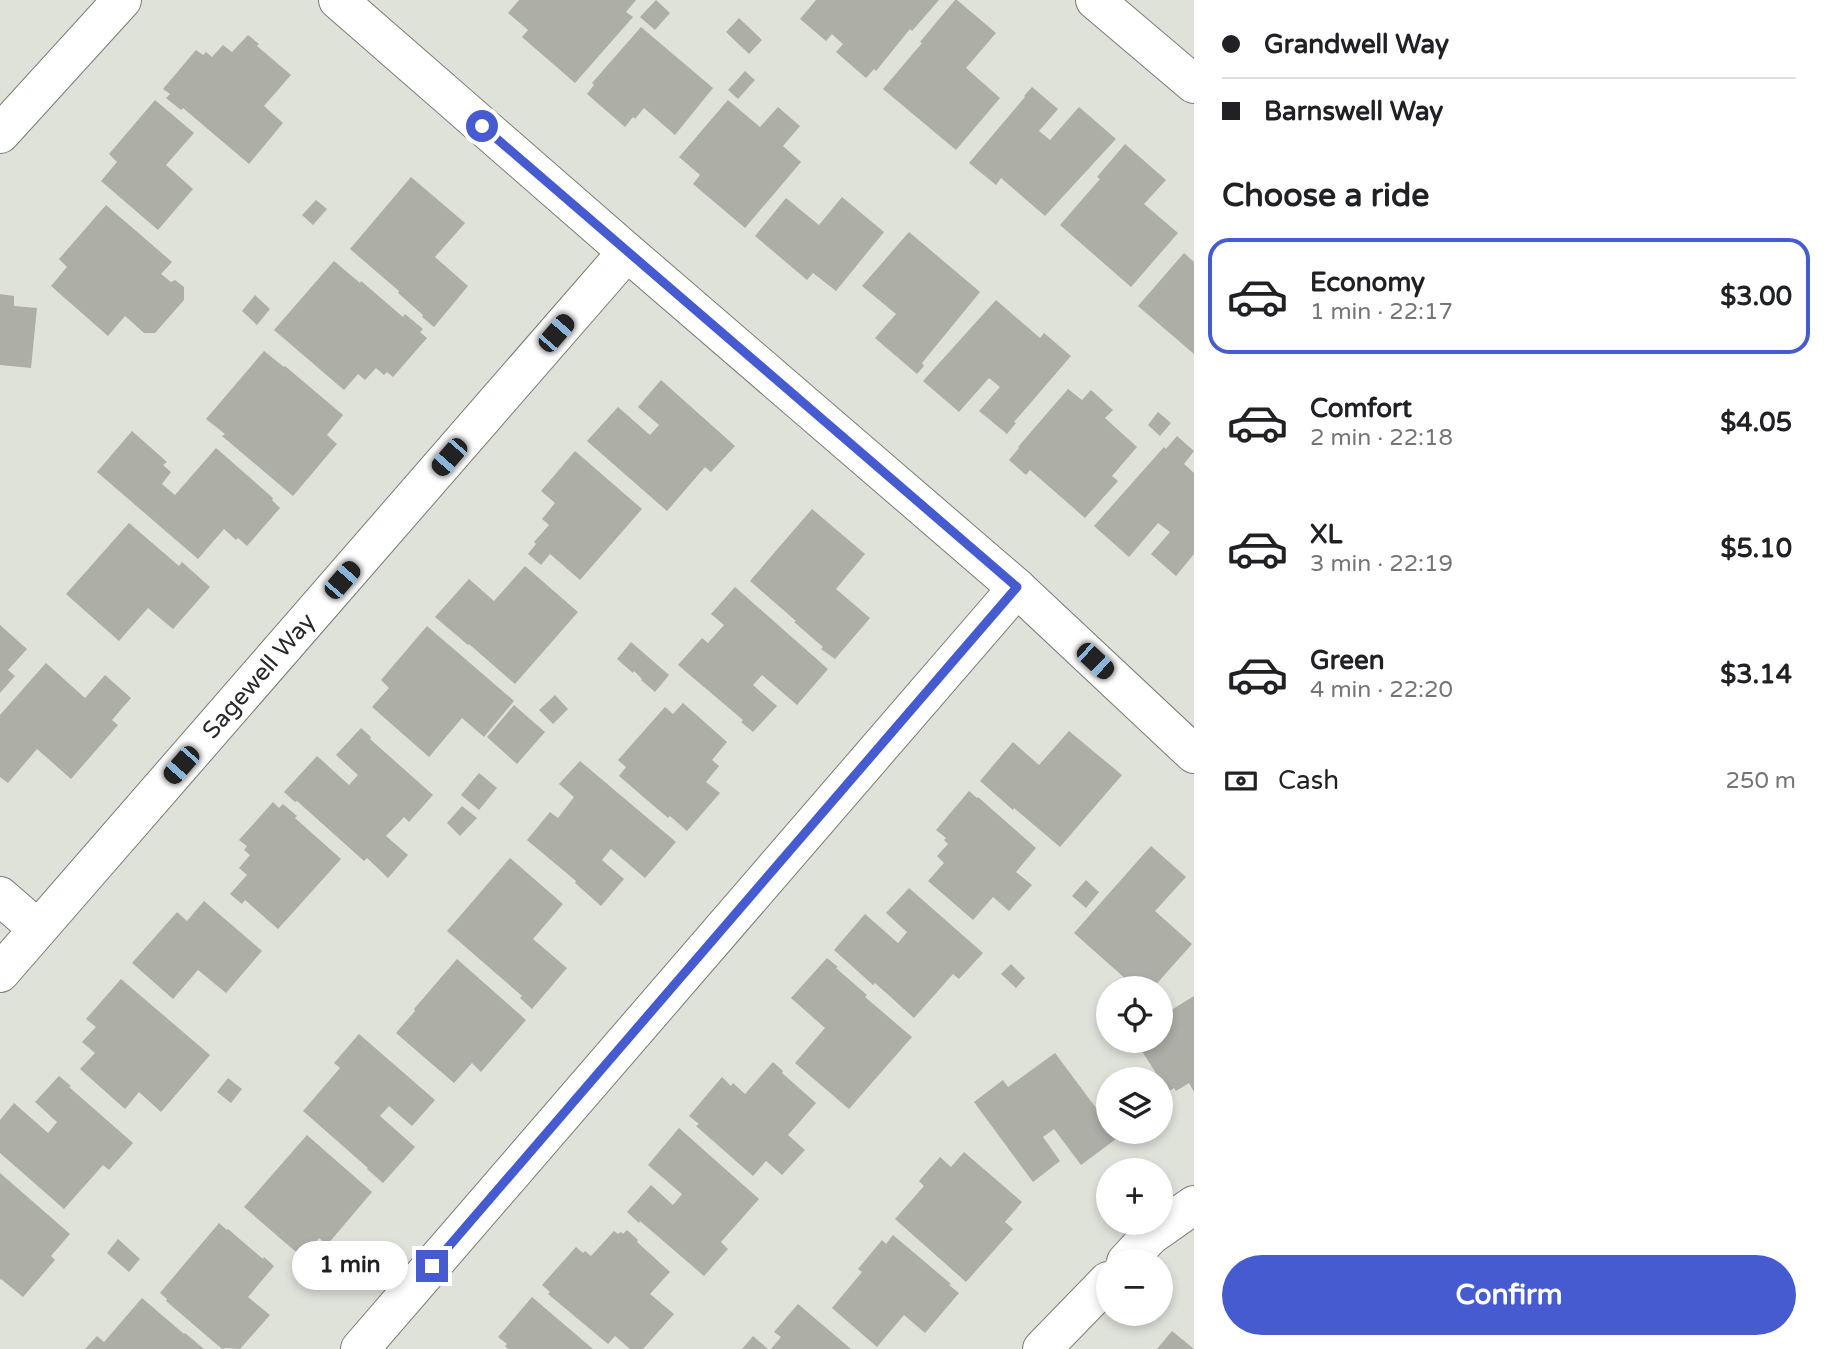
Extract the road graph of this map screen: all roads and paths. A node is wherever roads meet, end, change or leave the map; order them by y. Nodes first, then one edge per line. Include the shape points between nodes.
1 (122, 0) edge
2 (338, 0) edge
3 (1095, 0) edge
4 (1194, 84) edge
5 (0, 134) edge
6 (627, 252) junction
7 (1017, 587) junction
8 (1194, 754) edge
9 (0, 896) edge
10 (38, 929) junction
11 (0, 973) edge
12 (1194, 1205) edge
13 (1138, 1249) edge
14 (1096, 1293) edge
15 (360, 1349) edge
16 (1042, 1349) edge

1 - 5 street
2 - 6 street
3 - 4 street
6 - 7 street
6 - 10 street, Sagewell Way
7 - 8 street
7 - 15 street
9 - 10 street
10 - 11 street, Sagewell Way
12 - 13 street
14 - 16 street

